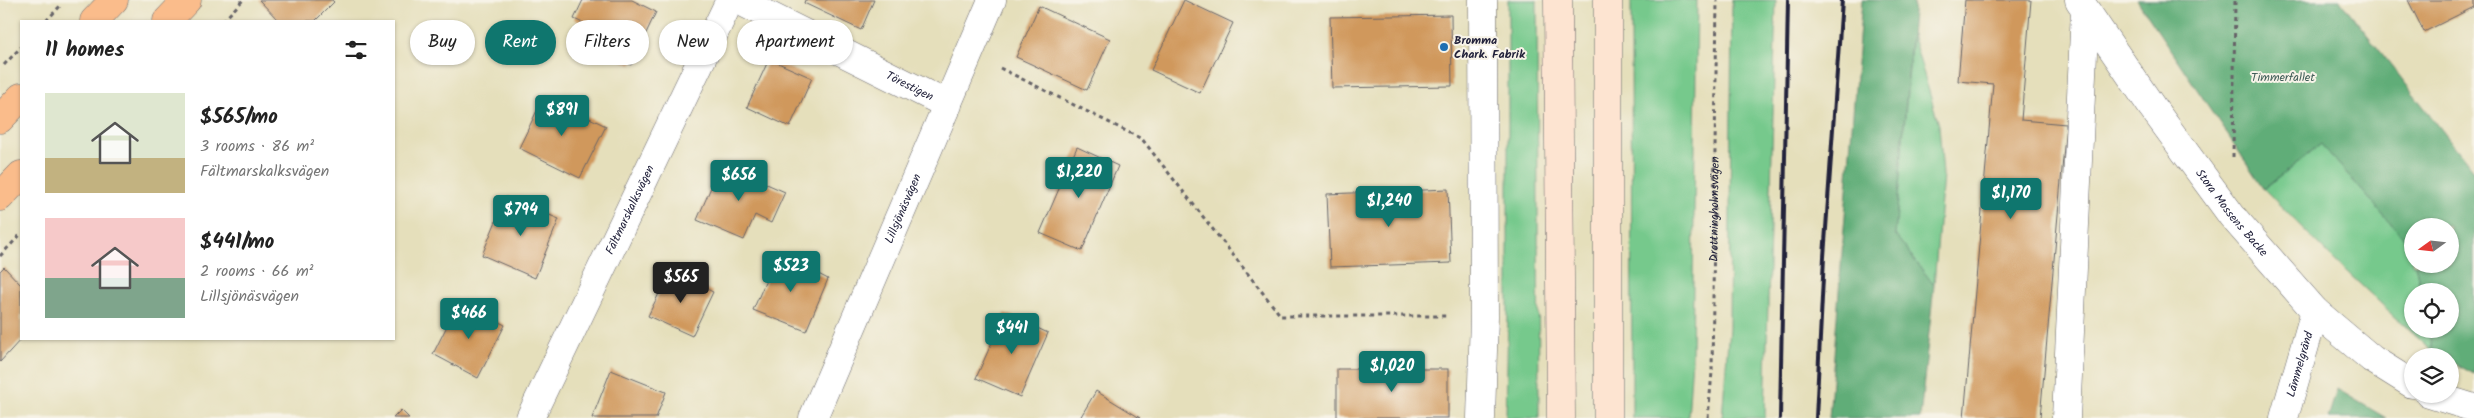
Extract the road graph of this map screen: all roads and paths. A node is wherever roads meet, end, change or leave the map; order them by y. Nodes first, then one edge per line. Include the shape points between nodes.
1 (66, 0) edge
2 (114, 0) edge
3 (187, 0) edge
4 (243, 0) edge
5 (730, 0) edge
6 (738, 0) edge
7 (992, 0) edge
8 (1483, 0) edge
9 (1558, 0) edge
10 (1608, 0) edge
11 (1717, 0) edge
12 (2235, 0) edge
13 (2082, 5) edge
14 (47, 20) edge
15 (95, 20) edge
16 (168, 20) edge
17 (224, 20) edge
18 (20, 48) edge
19 (970, 53) junction
20 (0, 69) edge
21 (20, 98) edge
22 (948, 105) junction
23 (0, 119) edge
24 (20, 176) edge
25 (0, 197) edge
26 (2232, 216) junction
27 (20, 235) edge
28 (0, 256) edge
29 (2314, 311) junction
30 (1484, 316) junction
31 (2404, 379) edge
32 (2458, 403) edge
33 (2474, 408) edge
34 (530, 418) edge
35 (813, 418) edge
36 (1481, 418) edge
37 (1561, 418) edge
38 (1608, 418) edge
39 (1708, 418) edge
40 (2066, 418) edge
41 (2284, 418) edge

1 - 14 path
2 - 15 main road
3 - 16 main road
4 - 17 path
5 - 34 street, Fältmarskalksvägen
6 - 22 street, Törestigen
7 - 19 street, Lillsjönäsvägen
8 - 30 street
9 - 37 main road
10 - 38 main road
11 - 39 path, Drottningholmsvägen via 1712,372
12 - 26 path
13 - 26 street, Stora Mossens Backe
13 - 40 street, Stora Mossens Backe
18 - 20 path
19 - 22 street, Lillsjönäsvägen
19 - 30 path via 1142,140 1281,316
21 - 23 main road
22 - 35 street, Lillsjönäsvägen
24 - 25 main road
26 - 29 street, Stora Mossens Backe
27 - 28 path
29 - 31 street, Stora Mossens Backe via 2372,360
29 - 41 street, Lämmelgränd
30 - 36 street
32 - 33 street

